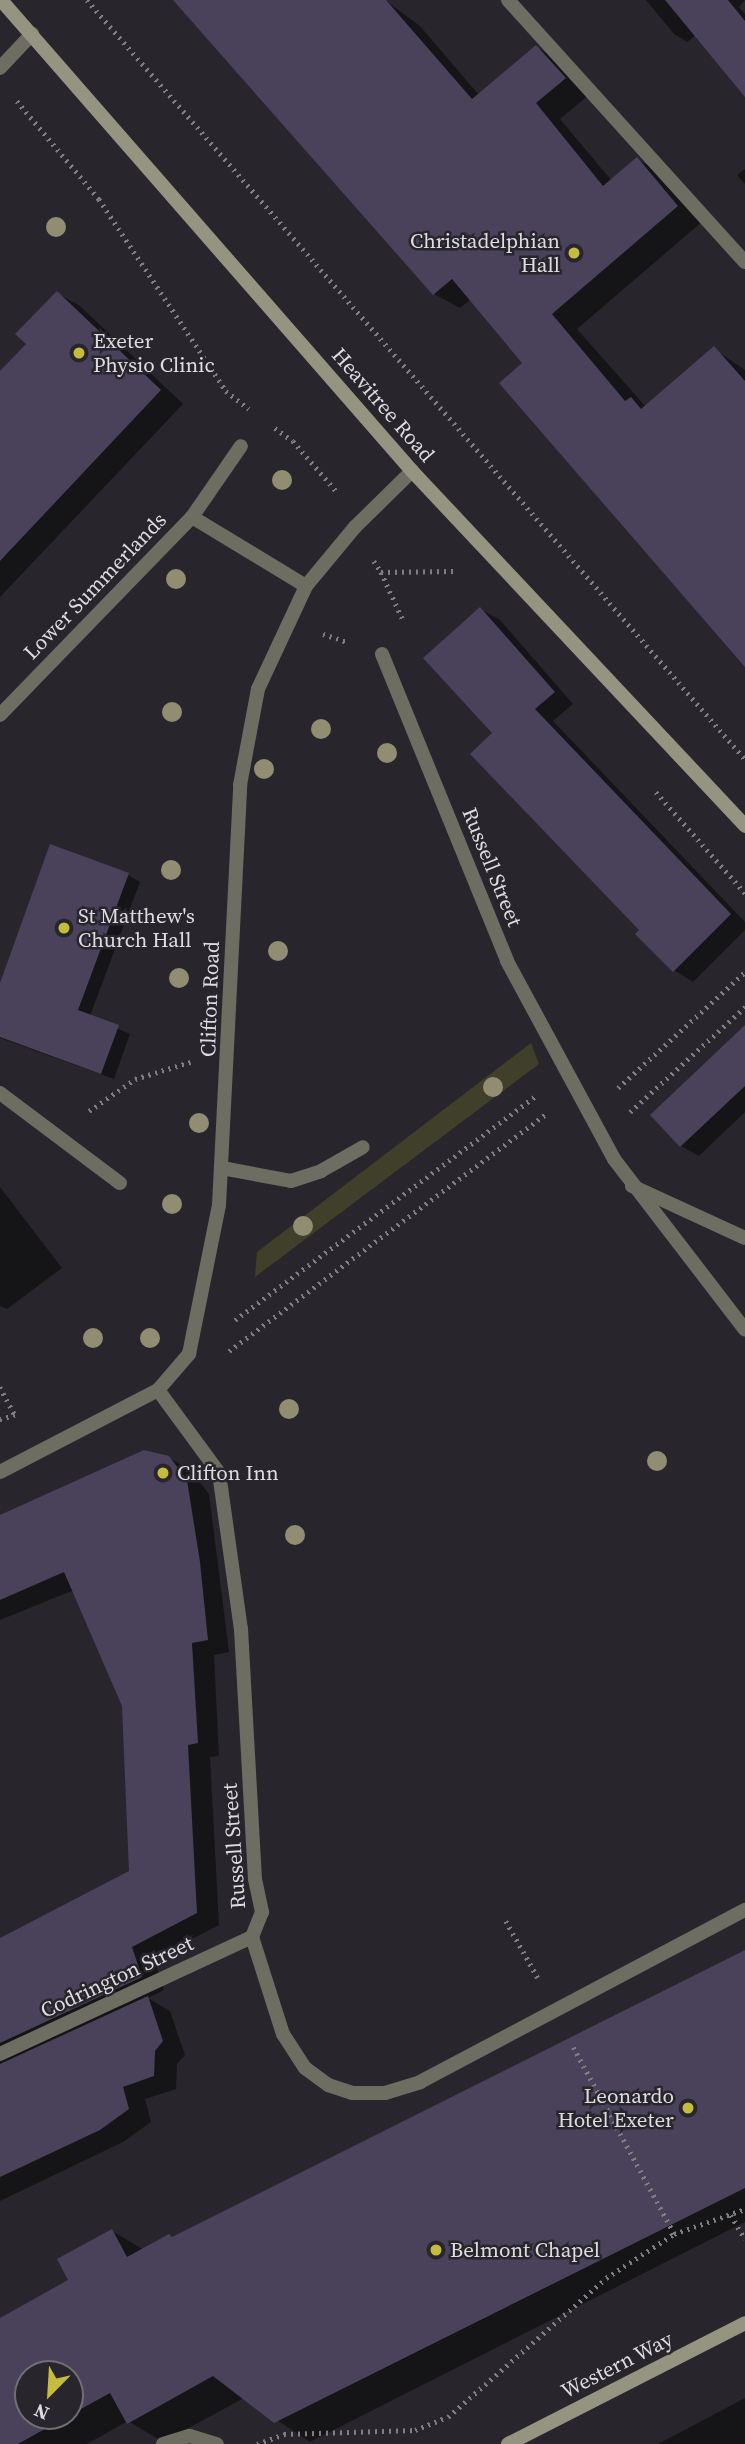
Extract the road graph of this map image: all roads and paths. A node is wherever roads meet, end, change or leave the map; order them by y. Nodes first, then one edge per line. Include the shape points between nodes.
1 (1, 0) edge
2 (87, 0) edge
3 (508, 0) edge
4 (32, 34) junction
5 (0, 68) edge
6 (745, 262) edge
7 (241, 446) dead end
8 (412, 471) junction
9 (192, 517) junction
10 (306, 586) junction
11 (382, 654) dead end
12 (0, 715) edge
13 (745, 759) edge
14 (745, 826) edge
15 (745, 972) edge
16 (745, 1007) edge
17 (229, 1058) junction
18 (576, 1089) junction
19 (0, 1093) edge
20 (587, 1109) junction
21 (56, 1132) junction
22 (363, 1147) dead end
23 (222, 1168) junction
24 (120, 1183) dead end
25 (631, 1186) junction
26 (745, 1238) edge
27 (745, 1331) edge
28 (189, 1354) junction
29 (0, 1387) edge
30 (158, 1390) junction
31 (0, 1420) edge
32 (0, 1472) edge
33 (745, 1910) edge
34 (506, 1921) dead end
35 (252, 1937) junction
36 (553, 2011) junction
37 (0, 2054) edge
38 (745, 2209) edge
39 (732, 2215) junction
40 (674, 2234) junction
41 (745, 2239) edge
42 (745, 2323) edge
43 (264, 2442) edge
44 (163, 2444) edge
45 (217, 2444) edge
46 (257, 2444) edge
47 (508, 2444) edge

1 - 4 main road, Heavitree Road
2 - 13 path
3 - 6 street
4 - 5 street
4 - 8 main road, Heavitree Road
7 - 9 street, Lower Summerlands
8 - 10 street, Clifton Road via 355,527
8 - 14 main road, Heavitree Road
9 - 10 street, Lower Summerlands
9 - 12 street, Lower Summerlands
10 - 17 street, Clifton Road via 258,690 240,785
11 - 18 street, Russell Street via 507,961
15 - 18 path via 614,1092
16 - 20 path via 628,1113
17 - 21 path via 192,1062 135,1079
17 - 23 street, Clifton Road
18 - 20 street, Russell Street
18 - 28 path via 546,1088
19 - 21 street
20 - 25 street, Russell Street
20 - 28 path via 554,1108 229,1351
21 - 24 street
22 - 23 street via 321,1171 291,1181
23 - 28 street, Clifton Road
25 - 26 street
25 - 27 street, Russell Street
28 - 30 street
29 - 31 path via 15,1415
30 - 32 street
30 - 35 street, Russell Street via 219,1473 241,1629 255,1879 262,1913
33 - 36 street, Russell Street
34 - 36 path
35 - 36 street, Russell Street via 282,2034 305,2068 328,2085 352,2093 385,2093 420,2082
35 - 37 street, Codrington Street
36 - 40 path
38 - 39 path
39 - 40 path
39 - 41 path
40 - 43 path via 606,2278 448,2417 415,2430 302,2432
42 - 47 main road, Western Way
43 - 46 path
44 - 45 street via 191,2436

